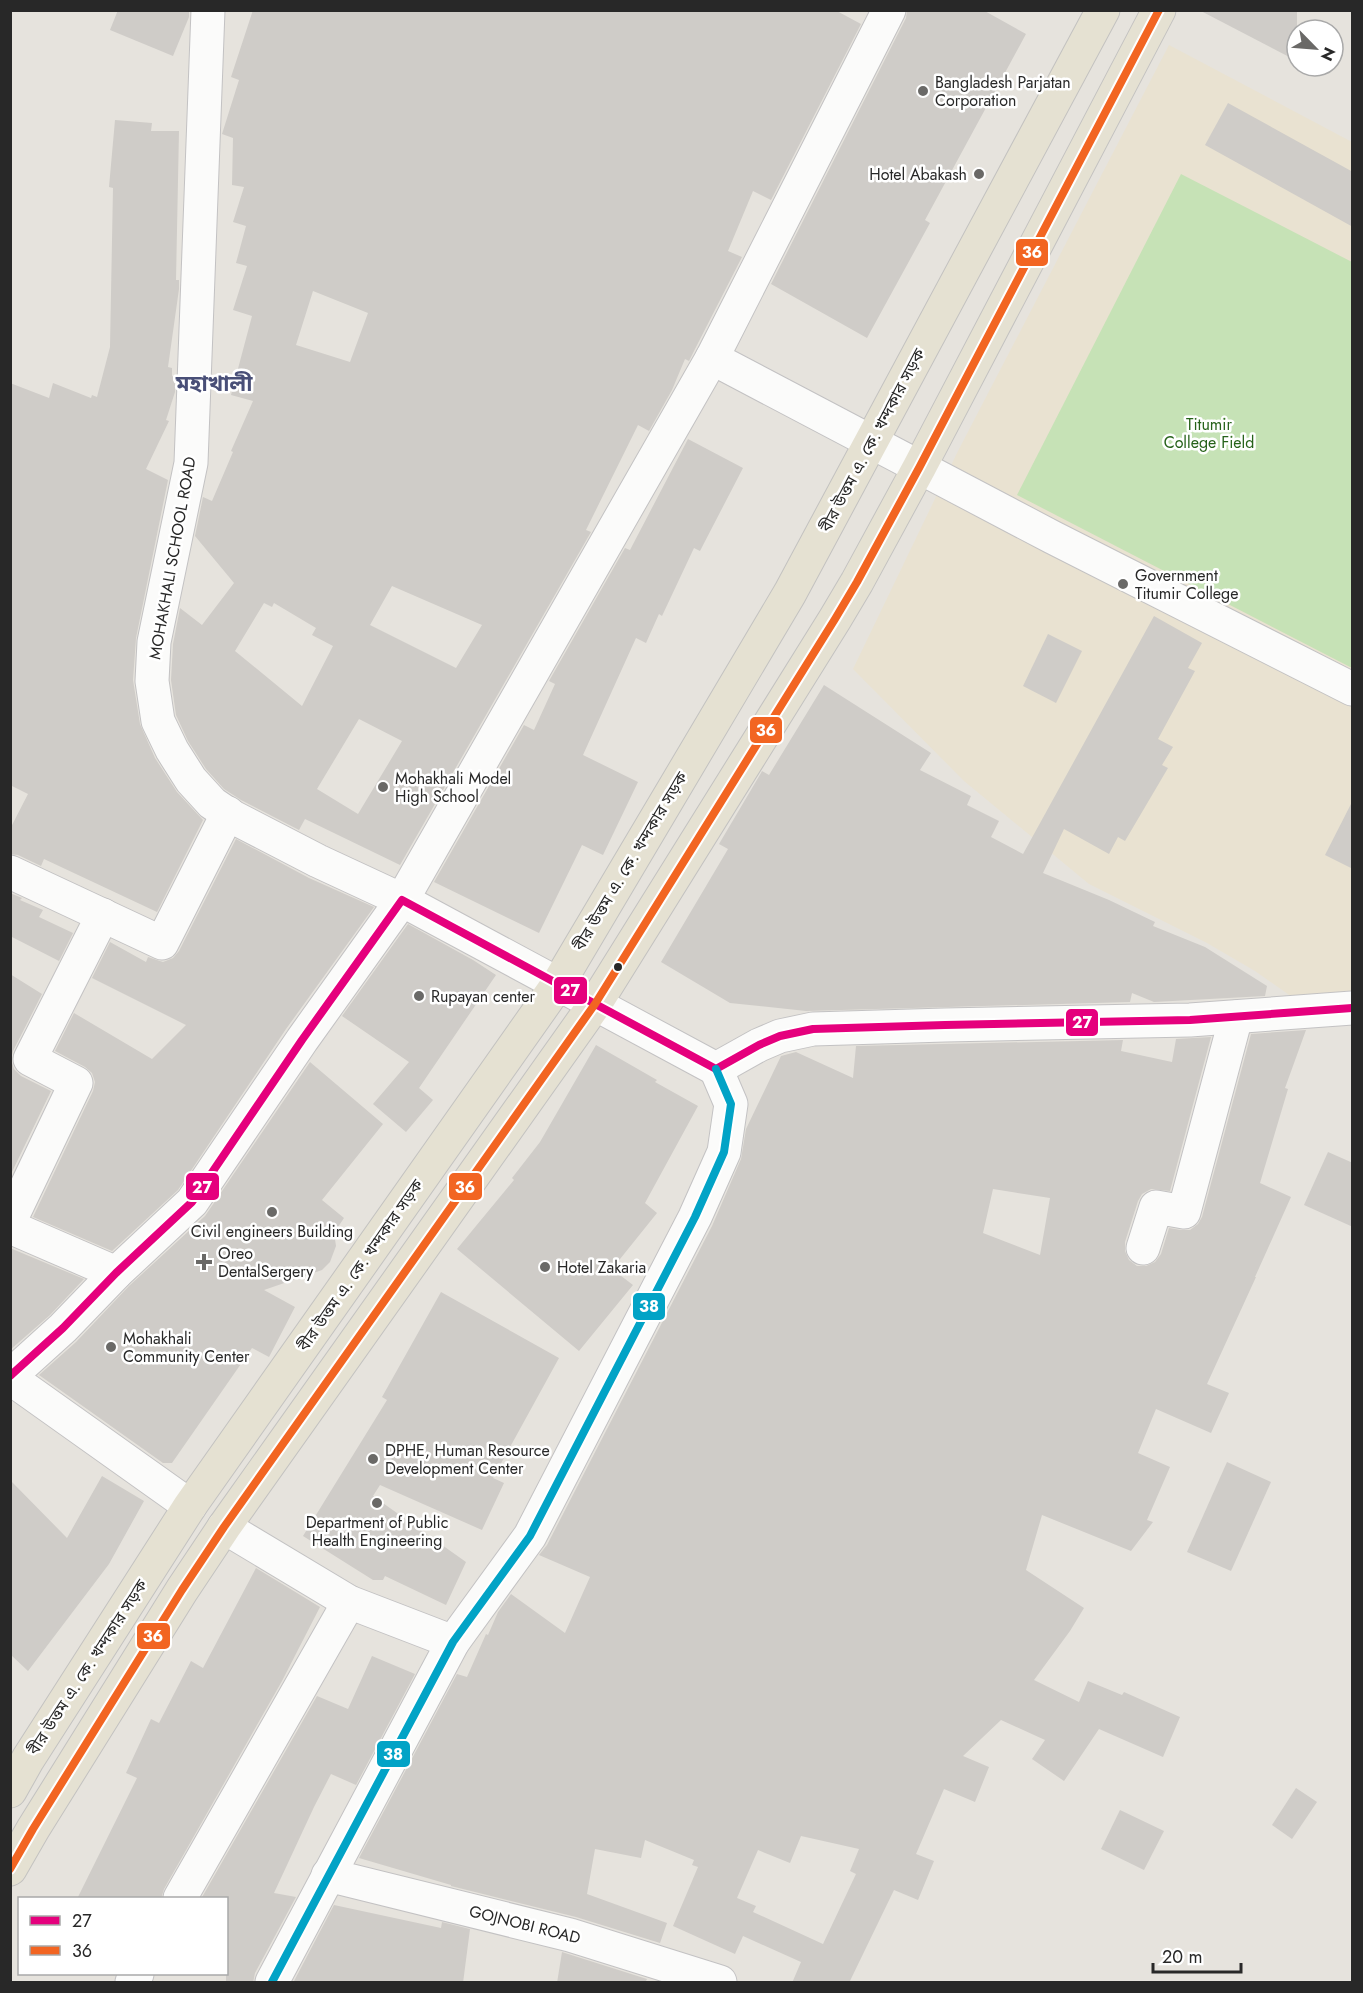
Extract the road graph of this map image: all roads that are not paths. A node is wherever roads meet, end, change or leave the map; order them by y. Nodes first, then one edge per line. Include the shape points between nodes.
1 (208, 10) edge
2 (889, 10) edge
3 (1103, 10) edge
4 (1159, 10) edge
5 (712, 358) junction
6 (871, 443) junction
7 (919, 468) junction
8 (1353, 689) edge
9 (228, 813) junction
10 (10, 872) edge
11 (402, 900) junction
12 (103, 915) junction
13 (558, 984) junction
14 (595, 1004) junction
15 (1353, 1008) edge
16 (1236, 1017) junction
17 (716, 1069) junction
18 (10, 1221) edge
19 (10, 1227) edge
20 (1143, 1248) dead end
21 (116, 1273) junction
22 (10, 1377) edge
23 (190, 1506) junction
24 (224, 1527) junction
25 (349, 1602) junction
26 (453, 1642) junction
27 (10, 1791) edge
28 (10, 1869) edge
29 (328, 1875) junction
30 (181, 1897) edge
31 (717, 1982) edge
32 (272, 1983) edge

1 - 9 street, MOHAKHALI SCHOOL ROAD via 191,462 154,642 152,681 158,721 172,750 191,780 212,803
2 - 5 street
3 - 6 main road, বীর উত্তম এ. কে. খন্দকার সড়ক
4 - 7 main road
5 - 6 street
5 - 11 street
6 - 7 street
6 - 13 main road, বীর উত্তম এ. কে. খন্দকার সড়ক via 790,593
7 - 8 street
7 - 14 main road via 852,591
9 - 11 street, MOHAKHALI SCHOOL ROAD
9 - 12 street via 162,943
10 - 12 street
11 - 13 street, MOHAKHALI SCHOOL ROAD
11 - 21 street via 192,1202
12 - 18 street via 30,1059 76,1083
13 - 14 street, MOHAKHALI SCHOOL ROAD
13 - 23 main road, বীর উত্তম এ. কে. খন্দকার সড়ক
14 - 17 street, MOHAKHALI SCHOOL ROAD
14 - 24 main road
15 - 16 street
16 - 17 street via 813,1029 780,1036
16 - 20 street via 1184,1212 1156,1207
17 - 26 street via 731,1104 724,1152 695,1217 530,1536
19 - 21 street
21 - 22 street
22 - 23 street
23 - 27 main road, বীর উত্তম এ. কে. খন্দকার সড়ক
24 - 25 street
24 - 28 main road
25 - 26 street
25 - 30 street
26 - 29 street
29 - 31 street, GOJNOBI ROAD via 570,1935
29 - 32 street

